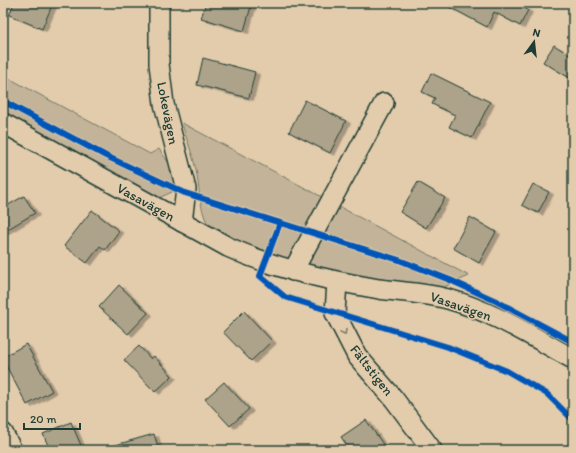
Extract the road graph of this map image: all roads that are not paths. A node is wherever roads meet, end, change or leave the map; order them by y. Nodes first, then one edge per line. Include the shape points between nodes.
1 (158, 3) edge
2 (384, 103) dead end
3 (3, 123) edge
4 (182, 222) junction
5 (293, 271) junction
6 (338, 282) junction
7 (573, 359) edge
8 (3, 433) edge
9 (12, 450) edge
10 (432, 450) edge

1 - 4 street, Lokevägen via 159,64 164,104 186,190
2 - 5 street
3 - 4 street, Vasavägen
4 - 5 street, Vasavägen via 248,256
5 - 6 street, Vasavägen
6 - 7 street, Vasavägen via 449,299 525,332
6 -> 10 street, Fältstigen via 335,313 357,356
8 - 9 street

